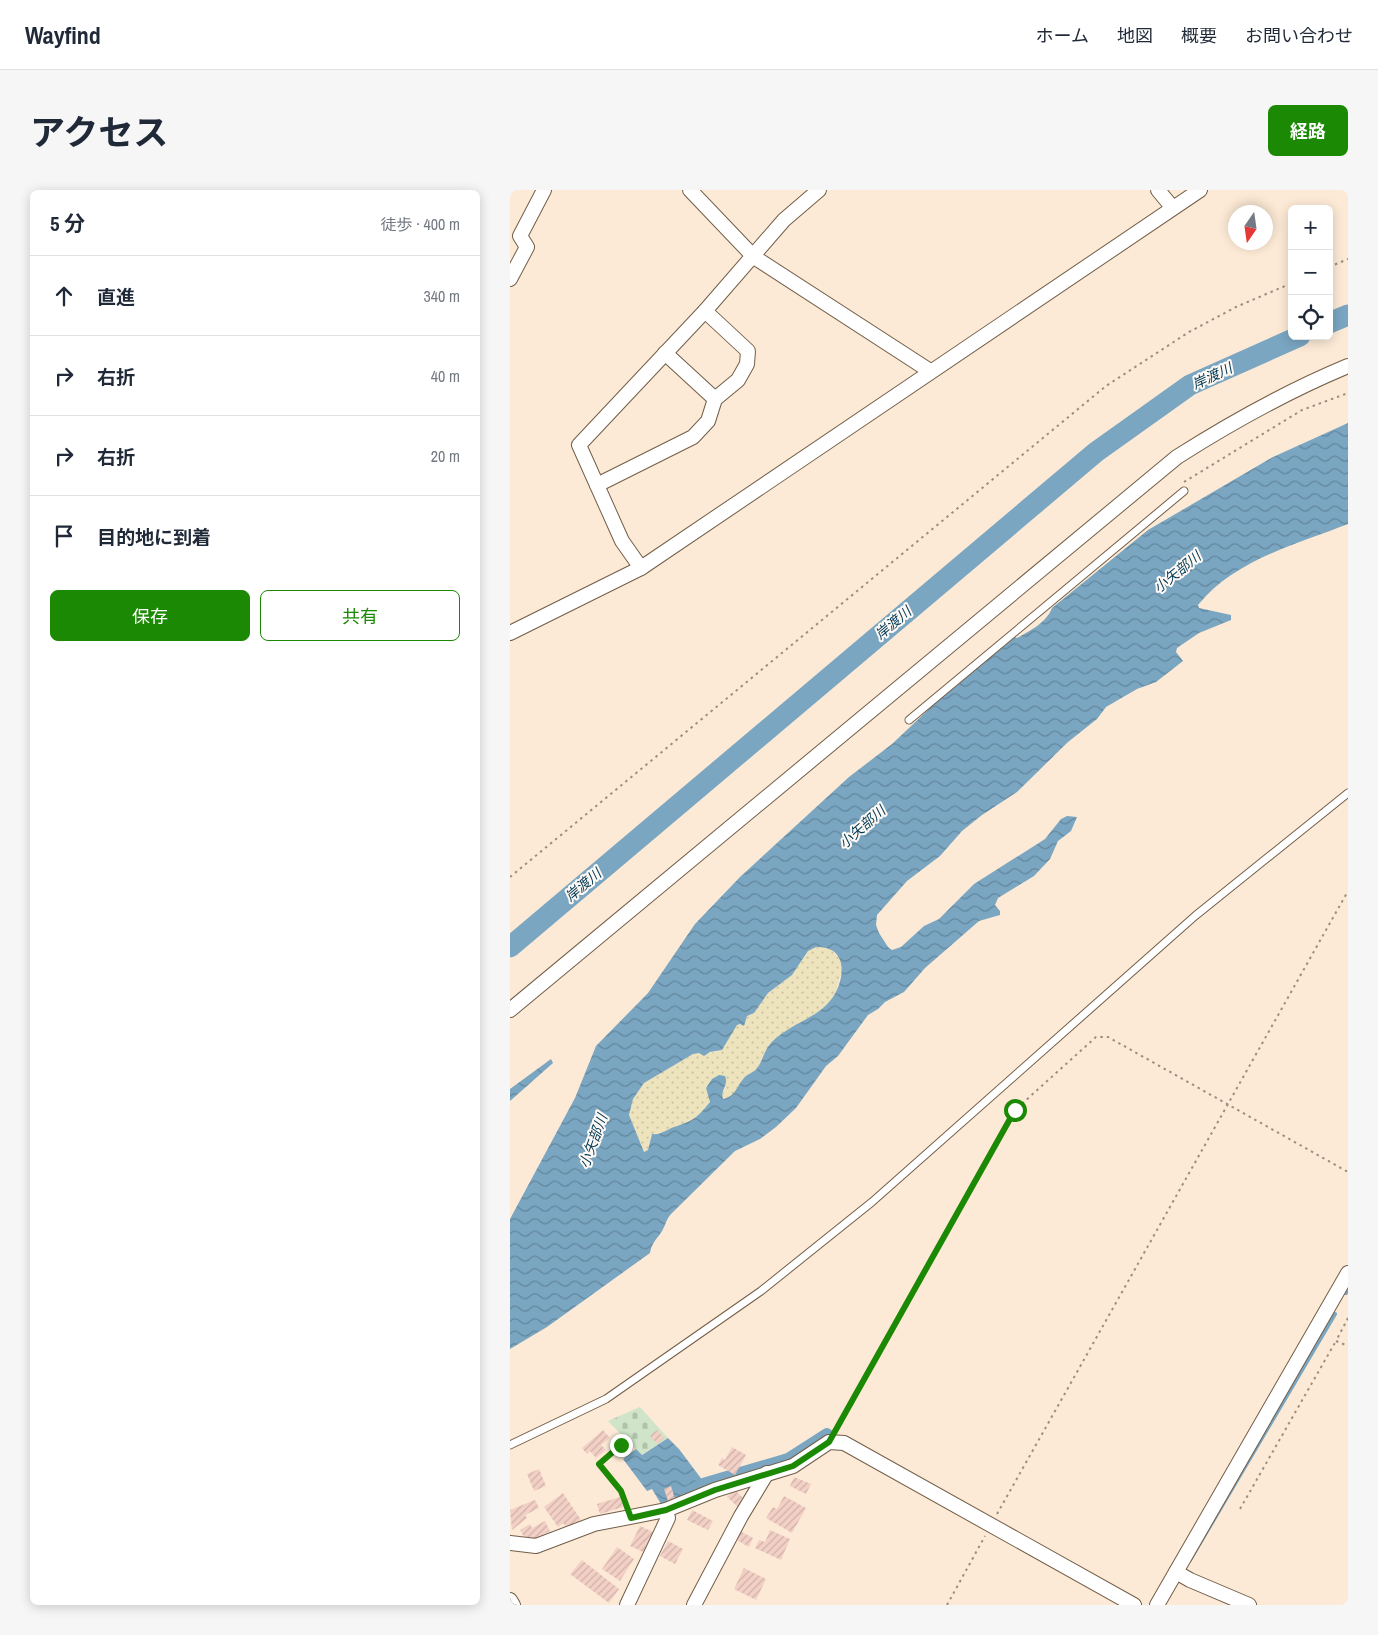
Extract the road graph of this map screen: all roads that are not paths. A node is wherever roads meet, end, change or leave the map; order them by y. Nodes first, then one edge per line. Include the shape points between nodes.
1 (544, 190) edge
2 (690, 190) edge
3 (819, 190) edge
4 (1158, 190) edge
5 (1200, 190) edge
6 (1172, 207) junction
7 (754, 257) junction
8 (510, 279) edge
9 (706, 311) junction
10 (666, 353) junction
11 (1348, 366) edge
12 (930, 372) junction
13 (715, 399) junction
14 (597, 485) junction
15 (1184, 490) road end
16 (641, 568) junction
17 (510, 633) edge
18 (909, 720) dead end
19 (1348, 793) edge
20 (510, 1010) edge
21 (1348, 1273) edge
22 (510, 1445) edge
23 (767, 1473) junction
24 (666, 1510) junction
25 (510, 1544) edge
26 (1182, 1575) junction
27 (510, 1600) edge
28 (513, 1605) edge
29 (627, 1605) edge
30 (694, 1605) edge
31 (1134, 1605) edge
32 (1157, 1605) edge
33 (1249, 1605) edge

1 - 8 street via 520,236 527,248
2 - 7 street
3 - 7 street via 784,220
4 - 6 street
5 - 6 street
6 - 12 street
7 - 9 street
7 - 12 street
9 - 10 street
9 - 13 street via 748,351 748,364 738,380
10 - 13 street
10 - 14 street via 579,445
11 - 20 street via 1278,397 1177,457
12 - 16 street
13 - 14 street via 708,421 693,437
14 - 16 street via 622,541
15 - 18 lane
16 - 17 street
19 - 22 lane via 1195,916 872,1202 761,1291 606,1399
21 - 26 street
23 - 24 street
23 - 30 street
23 - 31 street via 793,1466 829,1442 844,1443
24 - 25 street via 594,1524 536,1546
24 - 29 street via 668,1518
26 - 32 street
26 - 33 street
27 - 28 street

